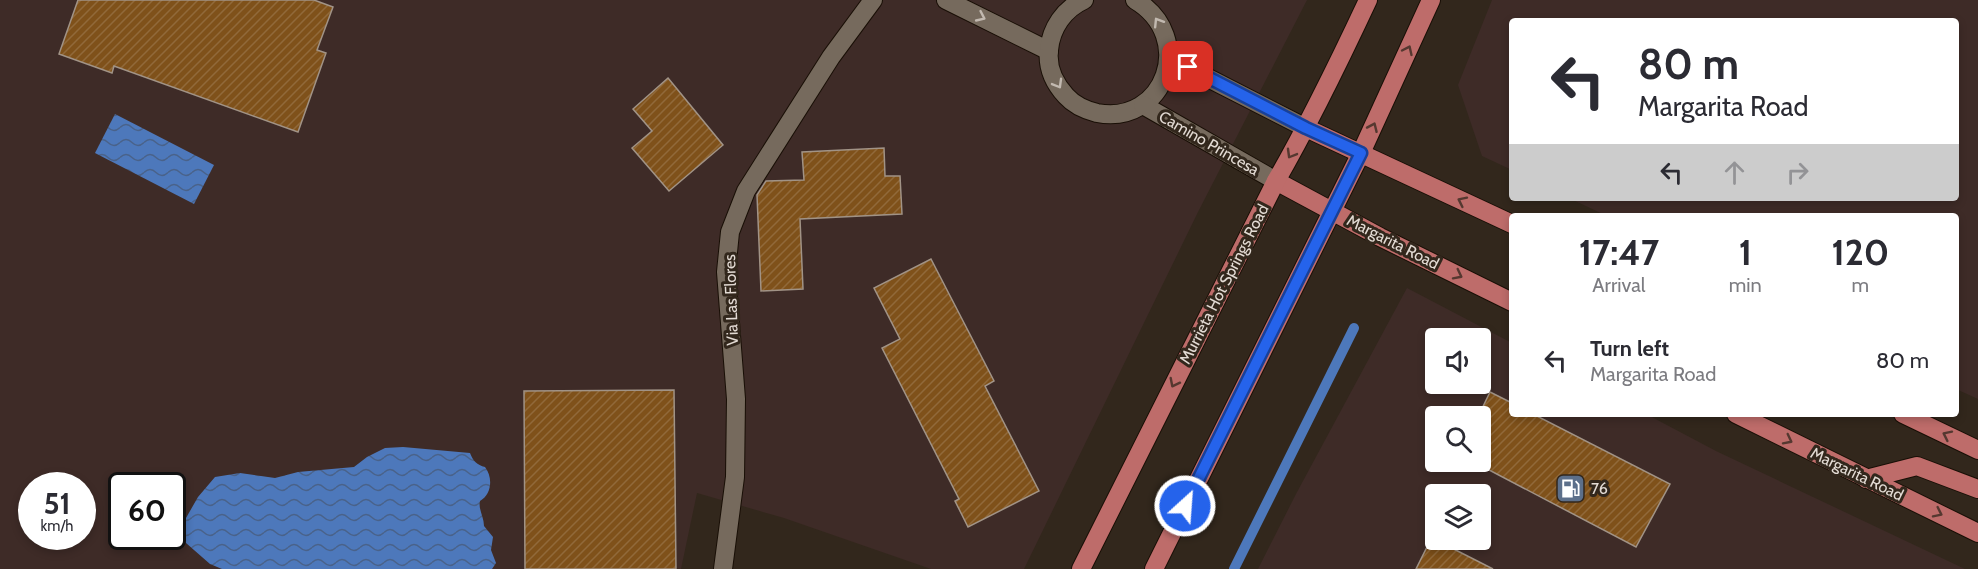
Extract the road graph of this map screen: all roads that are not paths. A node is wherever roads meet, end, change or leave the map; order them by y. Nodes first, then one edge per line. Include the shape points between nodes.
1 (873, 0) edge
2 (946, 0) edge
3 (1135, 0) edge
4 (1368, 0) edge
5 (1431, 0) edge
6 (1075, 1) edge
7 (1048, 51) junction
8 (1169, 58) junction
9 (1143, 105) junction
10 (1306, 128) junction
11 (1361, 153) junction
12 (1276, 181) junction
13 (1332, 210) junction
14 (1509, 223) edge
15 (1509, 300) edge
16 (1742, 417) edge
17 (1910, 417) edge
18 (1978, 450) edge
19 (1866, 479) junction
20 (1978, 489) edge
21 (1978, 533) edge
22 (723, 569) edge
23 (1081, 569) edge
24 (1154, 569) edge

1 - 22 street, Via Las Flores via 831,57 746,191 730,232 726,272 736,399 735,477
2 -> 7 street
8 -> 3 street via 1167,39 1159,21
4 - 10 main road, Murrieta Hot Springs Road
11 -> 5 main road
6 - 7 street via 1052,33
7 -> 9 street, Camino Princesa via 1050,70 1058,88 1071,102 1107,115
8 - 9 street, Camino Princesa via 1165,76
8 - 10 street
9 - 12 street, Camino Princesa
10 - 11 main road
10 -> 12 main road, Murrieta Hot Springs Road
11 - 13 main road
14 -> 11 main road
12 - 13 main road, Margarita Road
12 -> 23 main road, Murrieta Hot Springs Road
13 -> 15 main road, Margarita Road
13 - 24 main road
16 -> 19 main road, Margarita Road
18 -> 17 main road
19 - 20 main road via 1917,466
19 -> 21 main road, Margarita Road

